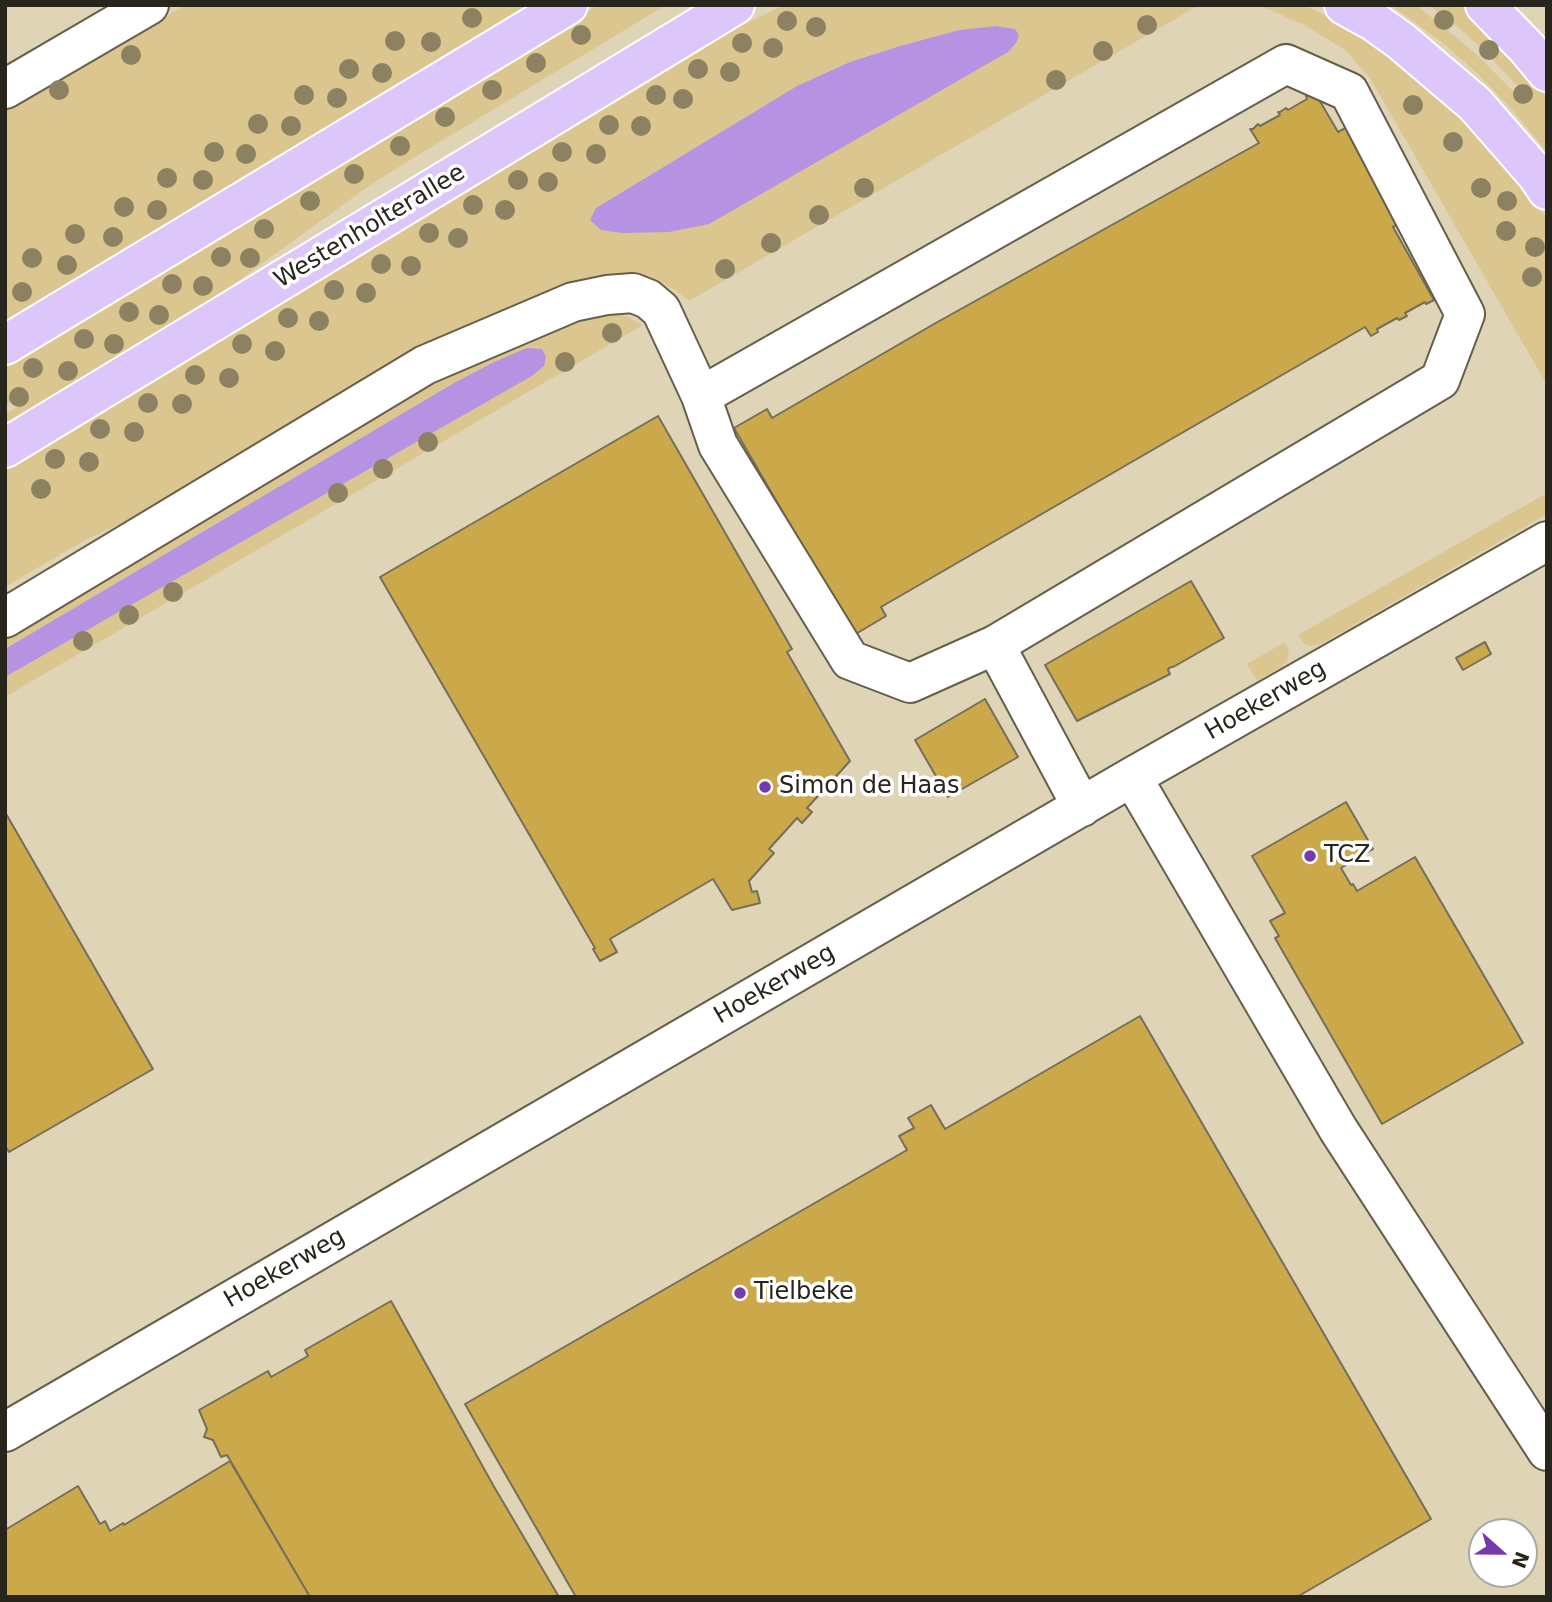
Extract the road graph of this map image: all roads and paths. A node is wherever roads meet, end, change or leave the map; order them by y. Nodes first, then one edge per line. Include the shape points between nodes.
1 (568, 5) edge
2 (734, 5) edge
3 (1344, 5) edge
4 (1485, 5) edge
5 (145, 6) edge
6 (1547, 72) edge
7 (5, 89) edge
8 (1547, 190) edge
9 (5, 345) edge
10 (701, 397) junction
11 (5, 448) edge
12 (1547, 541) edge
13 (5, 618) edge
14 (995, 645) junction
15 (1132, 777) junction
16 (1082, 807) junction
17 (5, 1432) edge
18 (1547, 1451) edge

1 - 9 main road
2 - 11 main road, Westenholterallee
3 - 8 main road via 1401,41 1475,104
4 - 6 main road
5 - 7 street
10 - 13 street via 661,310 648,299 633,293 573,302 425,365
10 - 14 street via 719,445 850,660 910,683
10 - 14 street via 1286,64 1349,92 1465,314 1440,380
12 - 15 street, Hoekerweg
14 - 16 street
15 - 16 street, Hoekerweg
15 - 18 street via 1338,1129
16 - 17 street, Hoekerweg

